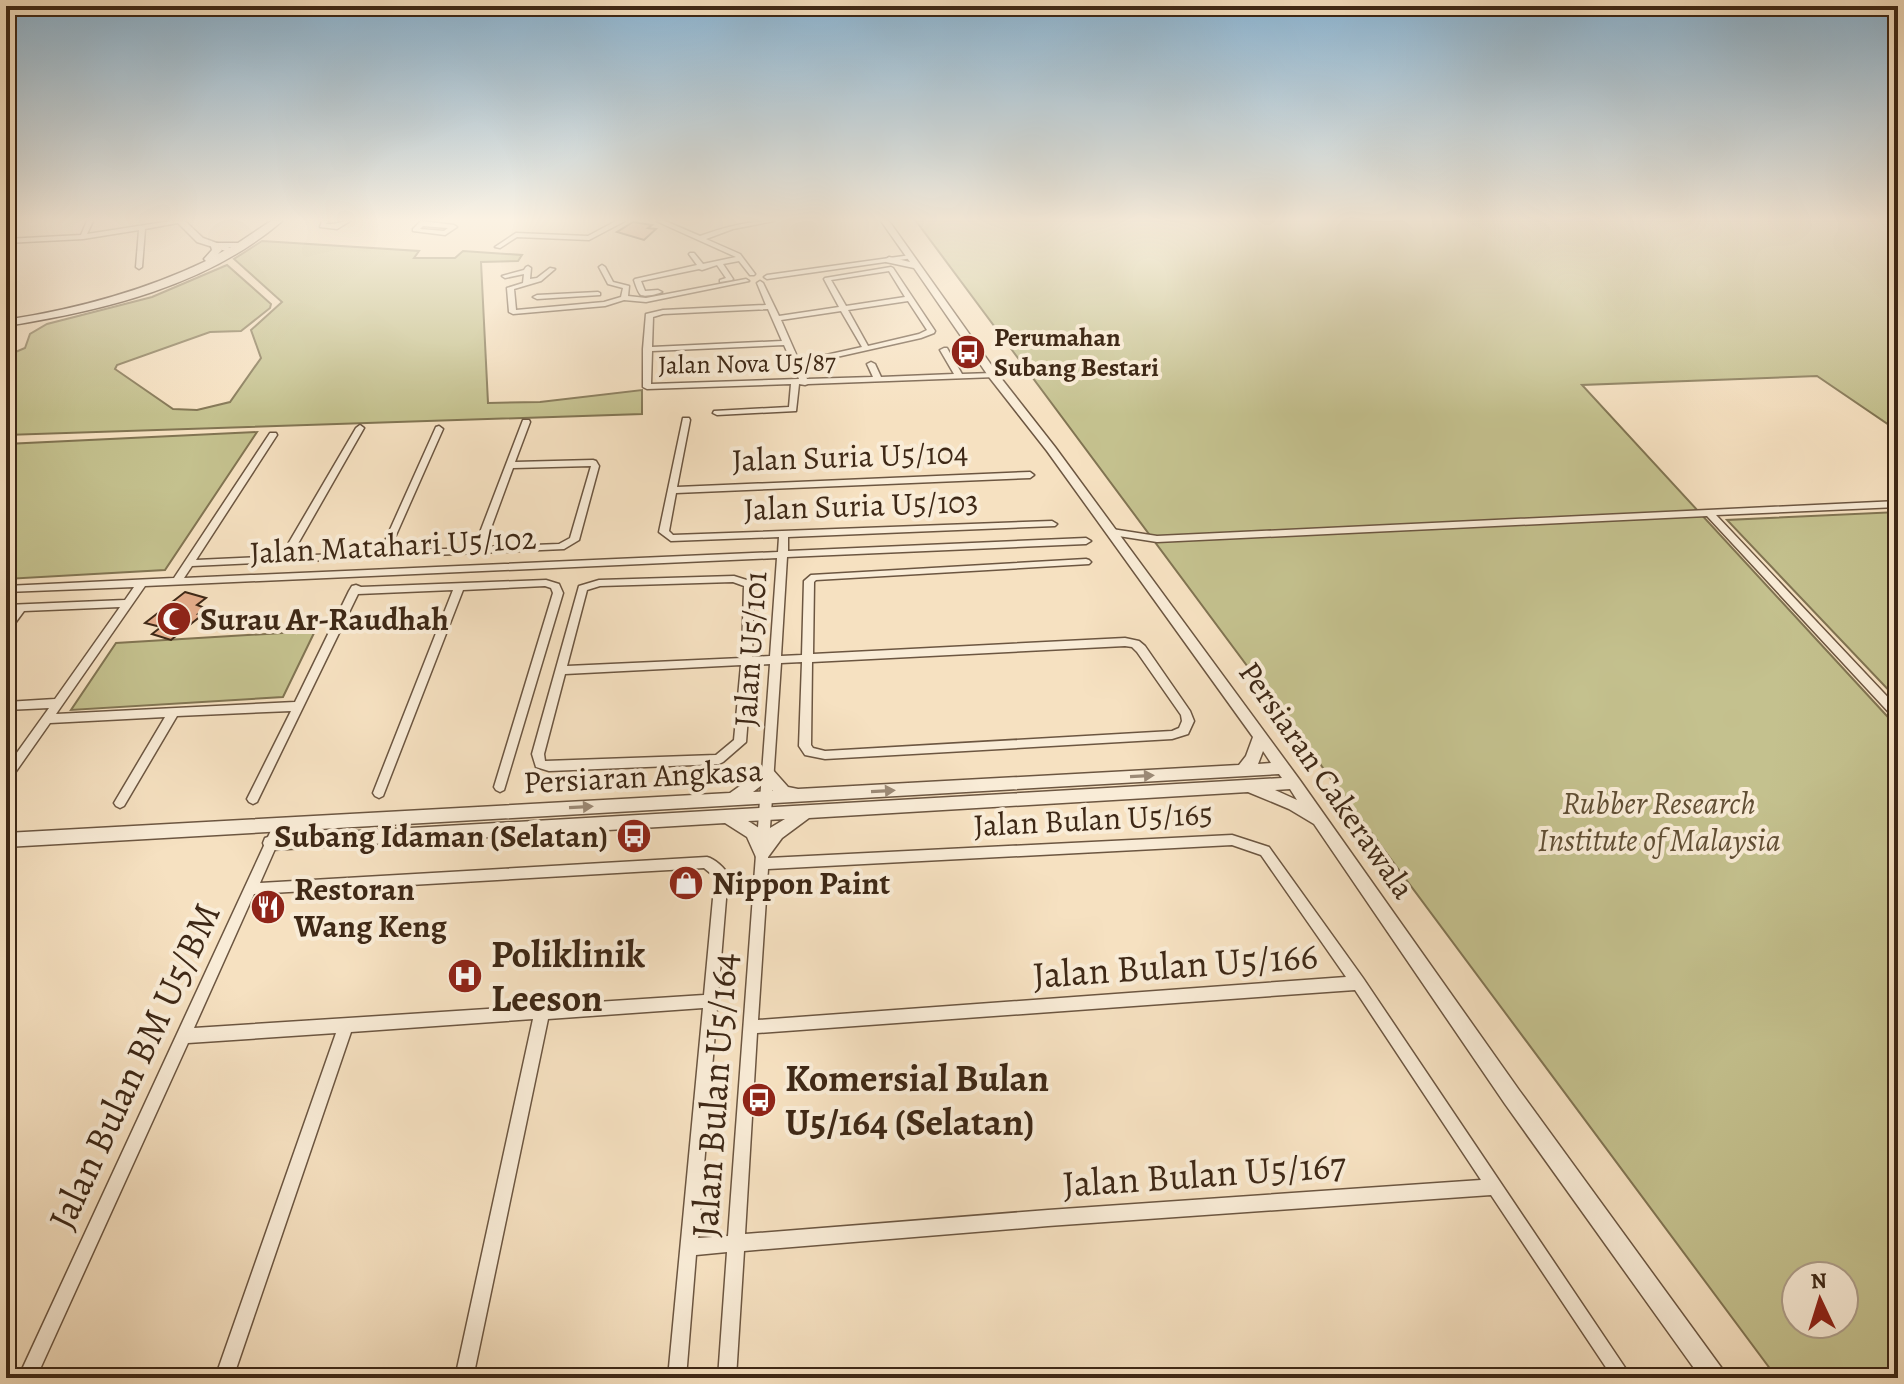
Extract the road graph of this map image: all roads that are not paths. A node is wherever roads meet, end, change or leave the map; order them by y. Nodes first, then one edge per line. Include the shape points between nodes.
1 (144, 286) edge
2 (160, 286) edge
3 (517, 286) edge
4 (622, 286) edge
5 (640, 286) edge
6 (697, 286) edge
7 (713, 286) edge
8 (761, 286) edge
9 (833, 286) edge
10 (902, 286) edge
11 (931, 286) edge
12 (598, 294) dead end
13 (567, 295) junction
14 (537, 297) dead end
15 (624, 298) junction
16 (911, 298) junction
17 (564, 307) junction
18 (771, 307) junction
19 (845, 309) junction
20 (776, 319) junction
21 (6, 321) edge
22 (787, 343) junction
23 (866, 348) junction
24 (647, 349) junction
25 (944, 350) dead end
26 (796, 364) junction
27 (871, 364) dead end
28 (993, 375) junction
29 (960, 377) junction
30 (879, 380) junction
31 (800, 383) junction
32 (717, 413) dead end
33 (686, 420) dead end
34 (526, 422) dead end
35 (360, 428) dead end
36 (439, 429) dead end
37 (273, 435) dead end
38 (510, 465) junction
39 (1030, 475) dead end
40 (672, 490) junction
41 (1898, 504) edge
42 (1710, 514) junction
43 (1052, 524) dead end
44 (1112, 532) junction
45 (784, 533) junction
46 (1157, 539) junction
47 (1086, 541) dead end
48 (1125, 550) junction
49 (478, 551) junction
50 (782, 552) junction
51 (383, 555) junction
52 (284, 559) junction
53 (1086, 562) dead end
54 (190, 563) junction
55 (364, 572) junction
56 (177, 581) junction
57 (142, 583) junction
58 (459, 587) junction
59 (6, 589) edge
60 (354, 591) junction
61 (127, 603) junction
62 (6, 608) edge
63 (21, 608) junction
64 (6, 627) edge
65 (808, 658) junction
66 (775, 660) junction
67 (747, 661) junction
68 (561, 670) junction
69 (57, 703) junction
70 (6, 706) edge
71 (299, 706) junction
72 (173, 713) junction
73 (1898, 715) edge
74 (46, 719) junction
75 (1260, 737) junction
76 (767, 773) junction
77 (1288, 776) junction
78 (6, 777) edge
79 (1246, 778) junction
80 (500, 787) dead end
81 (379, 793) dead end
82 (805, 795) junction
83 (766, 797) junction
84 (253, 799) dead end
85 (732, 799) junction
86 (120, 803) dead end
87 (806, 814) junction
88 (764, 816) junction
89 (729, 818) junction
90 (1321, 822) junction
91 (280, 824) junction
92 (6, 840) edge
93 (271, 843) junction
94 (762, 858) junction
95 (250, 889) junction
96 (1358, 983) junction
97 (711, 1001) junction
98 (542, 1012) junction
99 (346, 1025) junction
100 (750, 1027) junction
101 (183, 1036) junction
102 (1495, 1187) junction
103 (736, 1242) junction
104 (689, 1247) junction
105 (27, 1378) edge
106 (224, 1378) edge
107 (464, 1378) edge
108 (677, 1378) edge
109 (727, 1378) edge
110 (1623, 1378) edge
111 (1715, 1378) edge

1 - 21 main road
2 - 21 main road via 112,303
3 - 17 street via 510,288 511,310
4 - 15 street via 627,287
5 - 6 street via 643,293
7 - 15 street via 646,300
8 - 18 street
9 - 19 street
10 - 16 street
11 - 28 street, Persiaran Cakerawala
12 - 13 street
13 - 14 street
13 - 17 street
15 - 17 street
16 - 19 street
16 - 23 street via 931,331
18 - 20 street
18 - 24 street, Jalan Nova U5/87 via 654,314 647,319
19 - 20 street
19 - 23 street
20 - 22 street
22 - 24 street
22 - 26 street
23 - 26 street
24 - 31 street, Jalan Nova U5/87 via 651,389
25 - 29 street
26 - 31 street
27 - 30 street
28 - 29 street, Jalan Nova U5/87
28 - 44 street, Persiaran Cakerawala
29 - 30 street, Jalan Nova U5/87
30 - 31 street, Jalan Nova U5/87
31 - 32 street via 793,409
33 - 40 street
34 - 38 street
35 - 52 street
36 - 51 street
37 - 54 street
38 - 49 street
38 - 49 street via 593,463 574,540 561,547
39 - 40 street, Jalan Suria U5/104
40 - 45 street, Jalan Suria U5/103 via 664,532 671,538
41 - 42 street
42 - 46 street
42 - 73 street
43 - 45 street, Jalan Suria U5/103
44 - 46 street
44 - 48 street, Persiaran Cakerawala
45 - 50 street, Jalan U5/101
46 - 48 street
47 - 50 street, Jalan Matahari U5/102
48 - 75 street, Persiaran Cakerawala
49 - 51 street
50 - 55 street, Jalan Matahari U5/102
50 - 66 street, Jalan U5/101
51 - 52 street
52 - 54 street
53 - 65 street via 822,574 809,581
54 - 56 street
55 - 56 street, Jalan Matahari U5/102
55 - 60 street
56 - 57 street, Jalan Matahari U5/102
57 - 59 street, Jalan Matahari U5/102
57 - 61 street
58 - 60 street
58 - 80 street via 546,583 557,589
58 - 81 street
60 - 71 street
61 - 63 street
61 - 69 street
62 - 63 street
63 - 64 street
65 - 65 street via 1135,644 1188,721 1184,731 1172,735 816,755 805,746
65 - 66 street
66 - 67 street
66 - 76 street, Jalan U5/101
67 - 68 street
67 - 68 street via 746,581 587,585
67 - 68 street via 740,742 719,759 549,766 540,764 538,754
69 - 70 street
69 - 74 street
71 - 72 street
71 - 84 street
72 - 74 street
72 - 86 street
74 - 78 street
75 - 77 street, Persiaran Cakerawala
75 - 79 street
76 - 82 street via 783,792
76 - 83 street, Jalan U5/101
76 - 85 street
77 - 79 street, Persiaran Angkasa
77 - 90 street, Persiaran Cakerawala
82 -> 79 street, Persiaran Angkasa
79 - 87 street, Persiaran Angkasa
79 - 90 street
82 - 83 street, Persiaran Angkasa
83 - 85 street, Persiaran Angkasa
83 - 88 street, Jalan U5/101
91 -> 85 street, Persiaran Angkasa
87 - 88 street, Persiaran Angkasa
87 - 94 street via 776,833
88 - 89 street, Persiaran Angkasa
88 - 94 street, Jalan Bulan U5/164
89 - 93 street, Persiaran Angkasa
89 - 94 street via 753,833
90 - 111 street, Persiaran Cakerawala
91 - 92 street, Persiaran Angkasa
91 - 93 street, Jalan Bulan BM U5/BM
93 - 95 street, Jalan Bulan BM U5/BM
94 - 96 street, Jalan Bulan U5/165 via 1232,840 1265,851
94 - 100 street, Jalan Bulan U5/164
95 - 97 street via 707,862 722,875
95 - 101 street, Jalan Bulan BM U5/BM
96 - 100 street, Jalan Bulan U5/166
96 - 102 street, Jalan Bulan U5/166
97 - 98 street
97 - 104 street
98 - 99 street
98 - 107 street
99 - 101 street
99 - 106 street
100 - 103 street, Jalan Bulan U5/164
101 - 105 street, Jalan Bulan BM U5/BM
102 - 103 street, Jalan Bulan U5/167
102 - 110 street
103 - 104 street, Jalan Bulan U5/167
103 - 109 street, Jalan Bulan U5/164
104 - 108 street

